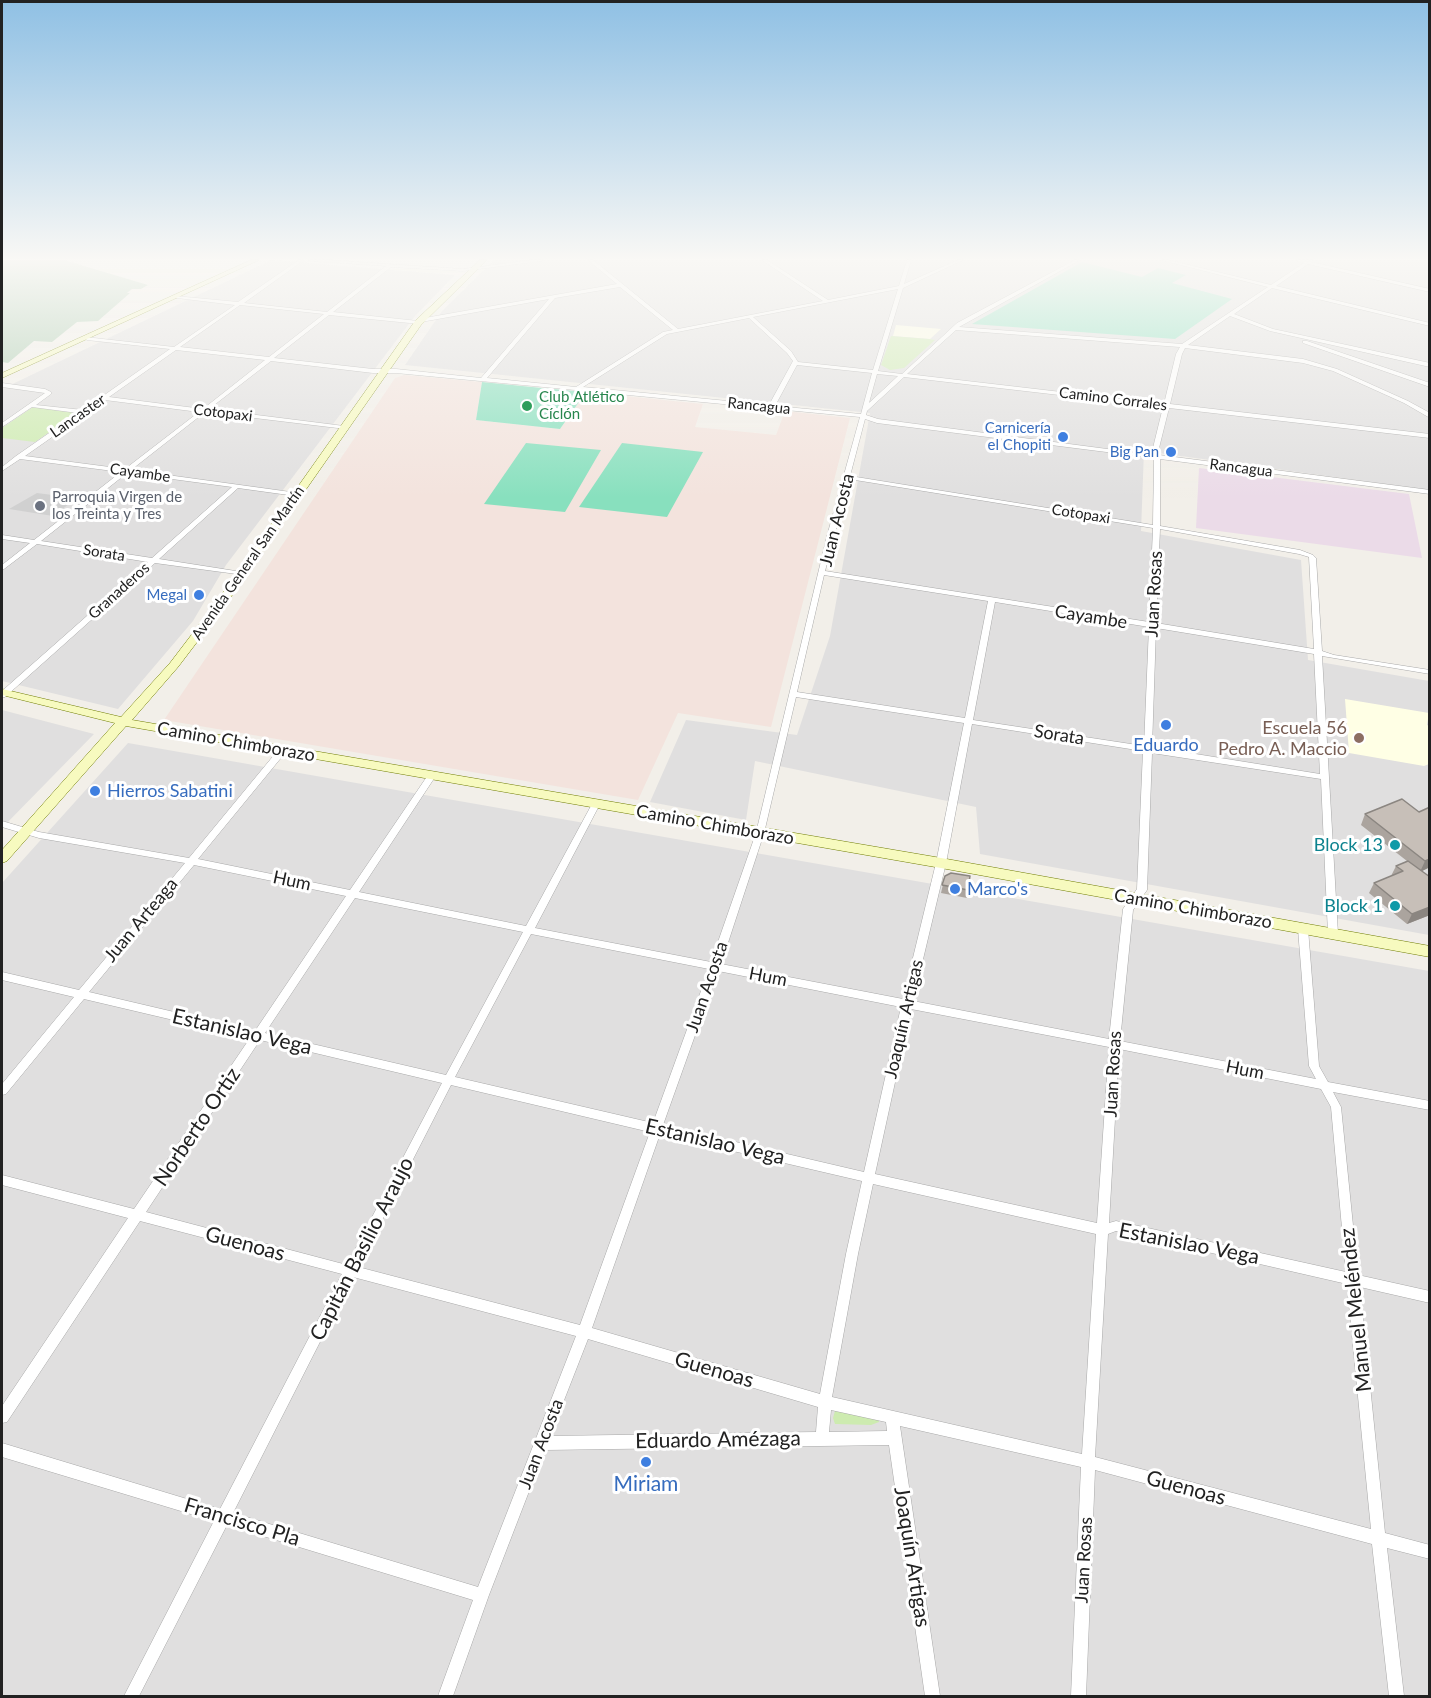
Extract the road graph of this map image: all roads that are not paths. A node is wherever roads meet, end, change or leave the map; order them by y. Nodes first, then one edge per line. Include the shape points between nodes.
1 (84, 339) edge
2 (98, 339) edge
3 (189, 339) edge
4 (294, 339) edge
5 (407, 339) edge
6 (517, 339) edge
7 (653, 339) edge
8 (774, 339) edge
9 (885, 339) edge
10 (942, 339) edge
11 (1097, 339) edge
12 (1193, 339) edge
13 (1297, 339) edge
14 (1317, 339) edge
15 (1325, 341) junction
16 (1183, 346) junction
17 (1318, 347) junction
18 (176, 348) junction
19 (270, 358) junction
20 (796, 363) junction
21 (1430, 365) edge
22 (384, 371) junction
23 (875, 372) junction
24 (906, 375) junction
25 (2, 376) edge
26 (483, 380) junction
27 (2, 385) edge
28 (1430, 385) edge
29 (578, 388) junction
30 (103, 398) junction
31 (1167, 405) junction
32 (33, 406) junction
33 (771, 407) junction
34 (203, 411) junction
35 (83, 412) junction
36 (864, 413) junction
37 (1430, 416) edge
38 (2, 425) edge
39 (344, 429) junction
40 (1430, 436) edge
41 (18, 457) junction
42 (1157, 457) junction
43 (2, 469) edge
44 (125, 471) junction
45 (847, 477) junction
46 (236, 487) junction
47 (1430, 492) edge
48 (296, 494) junction
49 (1156, 527) junction
50 (2, 537) edge
51 (35, 542) junction
52 (153, 560) junction
53 (2, 568) edge
54 (823, 573) junction
55 (242, 574) junction
56 (992, 601) junction
57 (1152, 626) junction
58 (1318, 653) junction
59 (1430, 672) edge
60 (2, 693) edge
61 (794, 694) junction
62 (125, 722) junction
63 (970, 722) junction
64 (1148, 749) junction
65 (282, 751) junction
66 (431, 777) junction
67 (1324, 777) junction
68 (596, 804) junction
69 (2, 825) edge
70 (27, 831) junction
71 (760, 833) junction
72 (2, 858) edge
73 (190, 862) junction
74 (940, 863) junction
75 (352, 894) junction
76 (1136, 898) junction
77 (1303, 929) junction
78 (529, 930) junction
79 (1333, 934) junction
80 (1430, 952) edge
81 (715, 966) junction
82 (2, 976) edge
83 (79, 994) junction
84 (907, 1004) junction
85 (259, 1035) junction
86 (1114, 1044) junction
87 (448, 1081) junction
88 (1324, 1085) junction
89 (2, 1091) edge
90 (1430, 1106) edge
91 (657, 1129) junction
92 (869, 1178) junction
93 (2, 1180) edge
94 (138, 1216) junction
95 (1103, 1230) junction
96 (351, 1271) junction
97 (1354, 1280) junction
98 (1430, 1297) edge
99 (584, 1332) junction
100 (825, 1402) junction
101 (2, 1417) edge
102 (892, 1418) junction
103 (894, 1438) junction
104 (822, 1439) junction
105 (542, 1443) junction
106 (2, 1450) edge
107 (1089, 1462) junction
108 (224, 1517) junction
109 (1379, 1539) junction
110 (1430, 1552) edge
111 (482, 1595) junction
112 (131, 1696) edge
113 (446, 1696) edge
114 (933, 1696) edge
115 (1078, 1696) edge
116 (1397, 1696) edge

1 - 25 street
2 - 18 street, Rancagua
3 - 18 street, Lancaster
4 - 19 street
5 - 22 street, Avenida General San Martín
6 - 26 street
7 - 29 street
8 - 20 street
9 - 23 street, Juan Acosta
10 - 24 street
11 - 16 street
12 - 16 street
13 - 17 street
14 - 15 street
15 - 17 street
15 - 21 street
16 - 31 street, Juan Rosas
16 - 37 street via 1320,365
17 - 28 street
18 - 19 street, Rancagua
18 - 30 street, Lancaster
19 - 22 street, Rancagua
19 - 34 street
20 - 23 street, Camino Corrales
20 - 33 street
22 - 26 street, Rancagua
22 - 39 street, Avenida General San Martín
23 - 24 street, Camino Corrales
23 - 36 street, Juan Acosta
24 - 31 street, Camino Corrales
24 - 36 street
26 - 29 street, Rancagua
27 - 32 street via 49,393
29 - 33 street, Rancagua
30 - 34 street, Cotopaxi
30 - 35 street, Lancaster
31 - 40 street, Camino Corrales
31 - 42 street, Juan Rosas
32 - 35 street
32 - 38 street
33 - 36 street, Rancagua
34 - 39 street, Cotopaxi
34 - 44 street
35 - 41 street, Lancaster
36 - 42 street, Rancagua via 876,421
36 - 45 street, Juan Acosta
39 - 48 street, Avenida General San Martín
41 - 43 street, Lancaster
41 - 44 street, Cayambe
42 - 47 street, Rancagua
42 - 49 street, Juan Rosas
44 - 46 street, Cayambe
44 - 51 street
45 - 49 street, Cotopaxi
45 - 54 street, Juan Acosta
46 - 48 street, Cayambe
46 - 52 street, Granaderos
48 - 55 street, Avenida General San Martín
49 - 57 street, Juan Rosas
49 - 58 street, Cotopaxi via 1300,552 1313,558
50 - 51 street, Sorata
51 - 52 street, Sorata
51 - 53 street
52 - 55 street, Sorata
52 - 60 street, Granaderos
54 - 56 street, Cayambe
54 - 61 street, Juan Acosta
55 - 62 street, Avenida General San Martín via 174,665
56 - 57 street, Cayambe
56 - 63 street, Joaquín Artigas
57 - 58 street, Cayambe
57 - 64 street, Juan Rosas
58 - 59 street, Cayambe
58 - 67 street
60 - 62 street, Camino Chimborazo
61 - 63 street, Sorata
61 - 71 street, Juan Acosta
62 - 65 street, Camino Chimborazo
62 - 70 street, Avenida General San Martín
63 - 64 street, Sorata
63 - 74 street, Joaquín Artigas
64 - 67 street, Sorata
64 - 76 street, Juan Rosas via 1142,890
65 - 66 street, Camino Chimborazo
65 - 73 street, Juan Arteaga
66 - 68 street, Camino Chimborazo
66 - 75 street, Norberto Ortiz
67 - 79 street
68 - 71 street, Camino Chimborazo
68 - 78 street, Capitán Basilio Araujo
69 - 70 street, Hum
70 - 72 street, Avenida General San Martín
70 - 73 street, Hum
71 - 74 street, Camino Chimborazo
71 - 81 street, Juan Acosta
73 - 75 street, Hum
73 - 83 street, Juan Arteaga
74 - 76 street, Camino Chimborazo
74 - 84 street, Joaquín Artigas
75 - 78 street, Hum
75 - 85 street, Norberto Ortiz
76 - 77 street, Camino Chimborazo
76 - 86 street, Juan Rosas via 1128,909
77 - 79 street, Camino Chimborazo
77 - 88 street, Manuel Meléndez via 1314,1066
78 - 81 street, Hum
78 - 87 street, Capitán Basilio Araujo
79 - 80 street, Camino Chimborazo
81 - 84 street, Hum
81 - 91 street, Juan Acosta
82 - 83 street, Estanislao Vega
83 - 85 street, Estanislao Vega
83 - 89 street, Juan Arteaga
84 - 86 street, Hum
84 - 92 street, Joaquín Artigas
85 - 87 street, Estanislao Vega
85 - 94 street, Norberto Ortiz
86 - 88 street, Hum
86 - 95 street, Juan Rosas
87 - 91 street, Estanislao Vega
87 - 96 street, Capitán Basilio Araujo
88 - 90 street, Hum
88 - 97 street, Manuel Meléndez via 1336,1107
91 - 92 street, Estanislao Vega
91 - 99 street, Juan Acosta
92 - 95 street, Estanislao Vega
92 - 100 street, Joaquín Artigas
93 - 94 street, Guenoas
94 - 96 street, Guenoas
94 - 101 street, Norberto Ortiz
95 - 97 street, Estanislao Vega via 1116,1226
95 - 107 street, Juan Rosas
96 - 99 street, Guenoas
96 - 108 street, Capitán Basilio Araujo
97 - 98 street, Estanislao Vega
97 - 109 street, Manuel Meléndez
99 - 100 street, Guenoas
99 - 105 street, Juan Acosta
100 - 102 street, Guenoas
100 - 104 street, Joaquín Artigas
102 - 103 street, Joaquín Artigas
102 - 107 street, Guenoas
103 - 104 street, Eduardo Amézaga
103 - 114 street, Joaquín Artigas
104 - 105 street, Eduardo Amézaga
105 - 111 street, Juan Acosta
106 - 108 street, Francisco Pla
107 - 109 street, Guenoas
107 - 115 street, Juan Rosas
108 - 111 street, Francisco Pla
108 - 112 street, Capitán Basilio Araujo
109 - 110 street, Guenoas
109 - 116 street, Manuel Meléndez
111 - 113 street, Juan Acosta

